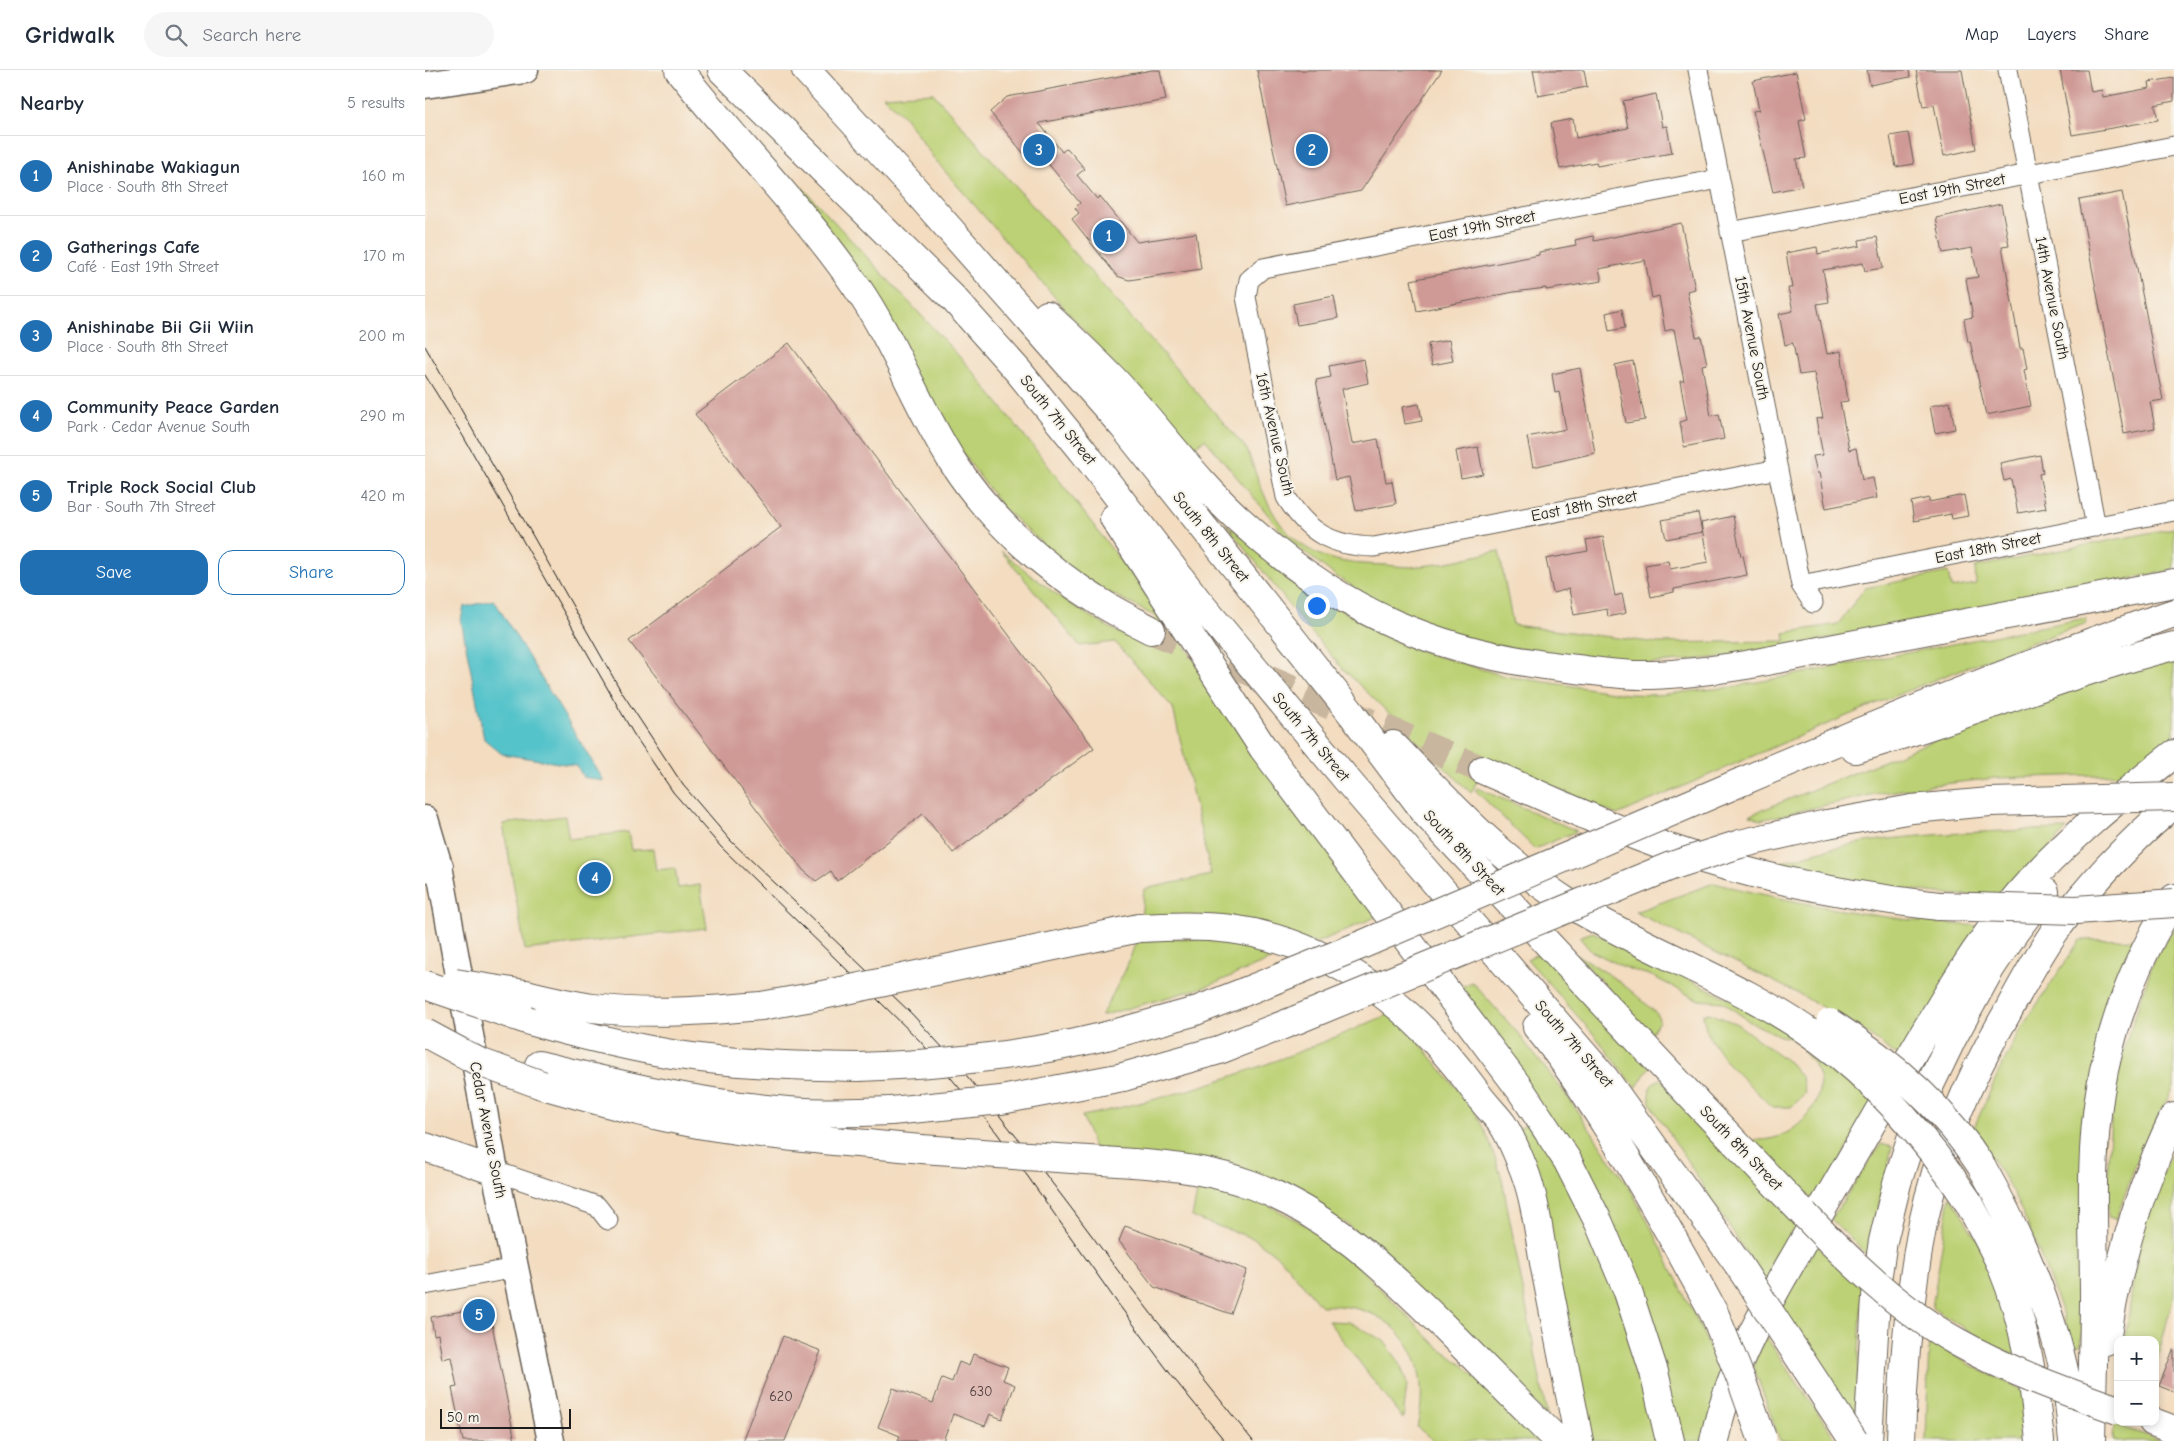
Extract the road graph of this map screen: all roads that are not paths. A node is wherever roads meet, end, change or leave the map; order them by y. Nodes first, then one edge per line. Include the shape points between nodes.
1 (525, 70) edge
2 (679, 70) edge
3 (722, 70) edge
4 (806, 70) edge
5 (1697, 70) edge
6 (2008, 70) edge
7 (425, 85) edge
8 (2174, 146) edge
9 (2028, 174) junction
10 (1719, 179) junction
11 (909, 183) junction
12 (1730, 232) junction
13 (1249, 280) joint
14 (1019, 372) junction
15 (1778, 469) junction
16 (2174, 511) edge
17 (2095, 527) junction
18 (1391, 544) joint
19 (2174, 583) edge
20 (1801, 585) junction
21 (1813, 603) dead end
22 (2174, 613) edge
23 (1151, 630) tunnel mouth
24 (2174, 646) edge
25 (1305, 654) junction
26 (2174, 754) edge
27 (2174, 762) edge
28 (1483, 770) tunnel mouth
29 (1741, 782) junction
30 (1351, 786) junction
31 (2174, 797) edge
32 (2174, 804) edge
33 (425, 819) edge
34 (432, 867) edge
35 (2174, 898) edge
36 (2174, 903) edge
37 (425, 979) edge
38 (425, 985) edge
39 (1823, 1030) junction
40 (425, 1032) edge
41 (541, 1075) junction
42 (1486, 1106) junction
43 (2173, 1120) edge
44 (425, 1147) edge
45 (495, 1171) junction
46 (608, 1220) dead end
47 (515, 1268) junction
48 (425, 1285) edge
49 (2114, 1409) edge
50 (2159, 1424) edge
51 (2174, 1430) edge
52 (1762, 1440) edge
53 (551, 1441) edge
54 (1559, 1441) edge
55 (1579, 1441) edge
56 (1670, 1441) edge
57 (1714, 1441) edge
58 (1854, 1441) edge
59 (1868, 1441) edge
60 (1901, 1441) edge
61 (2040, 1441) edge
62 (2073, 1441) edge
63 (2091, 1441) edge

1 - 7 main road
2 - 23 highway via 847,273 893,346 943,445 983,501 1004,525 1053,569 1095,600
3 - 14 highway, South 7th Street via 947,291
4 - 11 highway
5 - 10 street, 15th Avenue South
6 - 9 street, 14th Avenue South
8 - 9 street, East 19th Street
9 - 12 street, East 19th Street
9 - 17 street, 14th Avenue South
10 - 12 street, 15th Avenue South
10 - 13 street, East 19th Street via 1263,268
11 - 19 highway via 1115,381 1223,505 1273,549 1345,600 1416,633 1468,651 1534,664 1615,674 1688,672 1747,665
11 - 25 highway, South 8th Street via 1123,426
12 - 15 street, 15th Avenue South
13 - 18 street, 16th Avenue South via 1246,297 1287,497 1297,514 1314,531 1332,540 1351,547
14 - 30 highway, South 7th Street via 1197,600
14 - 56 highway via 1263,748 1520,1089 1567,1160 1599,1222 1629,1292 1654,1372
15 - 18 street, East 18th Street
15 - 20 street, 15th Avenue South
16 - 17 street, East 18th Street
17 - 20 street, East 18th Street
20 - 21 street, 15th Avenue South
22 - 29 highway via 1881,722
24 - 29 highway via 2085,672 1898,737
25 - 39 highway via 1456,810 1509,860 1546,888 1594,917
25 - 49 highway, South 8th Street, bridge via 1428,816 1836,1246 1897,1301 1959,1343 2008,1368
26 - 57 highway via 2037,874 1980,945 1929,1025 1745,1347
27 - 59 highway via 2100,828 2016,930 1990,969 1939,1063 1897,1183 1883,1242 1877,1280
28 - 36 highway, bridge via 1643,839 1695,857 1844,893 1939,906 2022,910
29 - 38 highway, bridge via 1361,945 1193,1012 1048,1049 934,1064 859,1067 757,1063 680,1055 603,1040 530,1021
30 - 52 highway, bridge via 1573,1075 1660,1214 1715,1315
30 - 58 highway, South 7th Street, bridge via 1605,1079 1737,1264
31 - 41 highway, bridge via 1989,802 1912,809 1740,844 1671,866 1211,1053 1123,1077 1001,1100 891,1111 803,1112 742,1107
32 - 60 highway via 2107,868 2056,931 1965,1091 1931,1190 1918,1250 1910,1301
33 - 34 main road, Cedar Avenue South
34 - 45 main road, Cedar Avenue South
35 - 63 highway via 2123,1001 2099,1094 2092,1219
37 - 42 highway, bridge via 592,1008 725,1010 818,996 1139,928 1207,927 1251,933 1295,945 1339,966 1377,990 1432,1036
39 - 61 highway, bridge via 1895,1106 1969,1203 2001,1266 2014,1300 2029,1358
39 - 62 highway, bridge via 1875,1053 1917,1088 1960,1134 1982,1167 2011,1223 2048,1317 2065,1380
40 - 41 highway
41 - 54 highway, bridge via 634,1110 715,1127 784,1136 1180,1168 1217,1174 1253,1185 1342,1234 1388,1272
42 - 54 highway via 1505,1164
42 - 55 highway via 1502,1125 1525,1172
43 - 63 highway via 2132,1219 2107,1332
44 - 45 highway
45 - 46 street via 597,1206
45 - 47 main road, Cedar Avenue South
47 - 48 street
47 - 53 main road, Cedar Avenue South
50 - 51 highway

